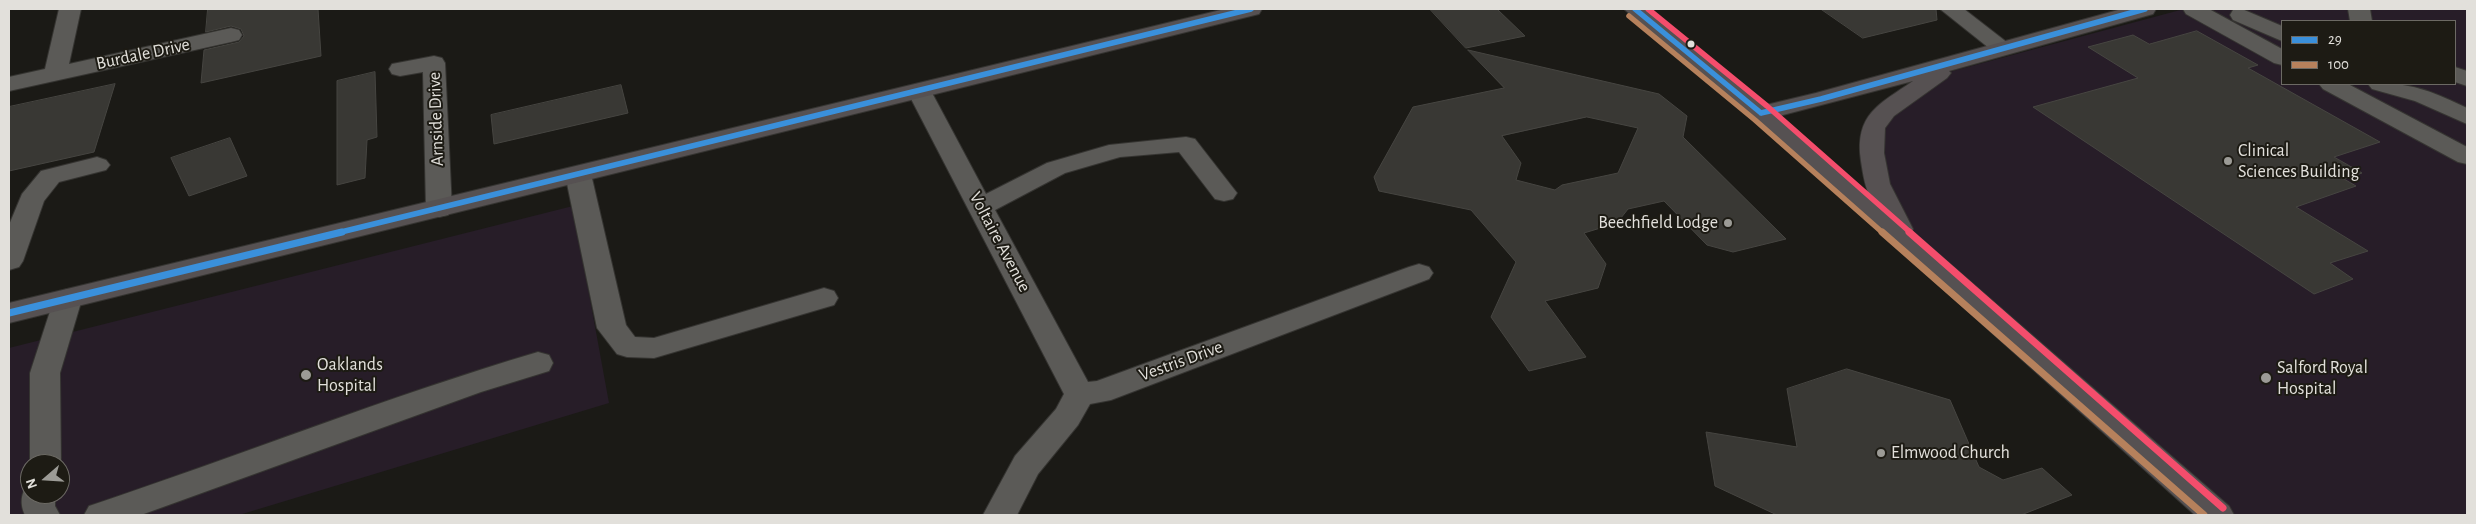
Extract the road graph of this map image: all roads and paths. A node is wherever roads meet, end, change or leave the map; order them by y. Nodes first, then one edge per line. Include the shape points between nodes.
1 (70, 9) edge
2 (1251, 9) edge
3 (1636, 9) edge
4 (1952, 9) edge
5 (2145, 9) edge
6 (2194, 9) edge
7 (2229, 9) edge
8 (2281, 34) edge
9 (231, 35) dead end
10 (2002, 48) junction
11 (2281, 57) edge
12 (1957, 61) junction
13 (400, 69) dead end
14 (56, 73) junction
15 (9, 84) edge
16 (2333, 85) edge
17 (2384, 85) edge
18 (919, 91) junction
19 (1760, 113) junction
20 (2467, 117) edge
21 (2467, 156) edge
22 (97, 165) dead end
23 (578, 174) junction
24 (1224, 193) dead end
25 (981, 207) junction
26 (439, 209) junction
27 (1907, 242) junction
28 (9, 261) edge
29 (1418, 273) dead end
30 (824, 298) dead end
31 (68, 299) junction
32 (9, 313) edge
33 (538, 363) dead end
34 (1080, 394) junction
35 (45, 454) edge
36 (38, 504) edge
37 (43, 515) edge
38 (101, 515) edge
39 (1000, 515) edge
40 (2217, 515) edge

1 - 14 street
2 - 18 main road
3 - 19 main road
4 - 10 street
5 - 10 main road
6 - 11 street
7 - 8 street
9 - 14 street, Burdale Drive
10 - 12 main road
12 - 19 main road
12 - 27 main road via 1897,103 1873,127 1872,153 1877,184
13 - 26 street, Arnside Drive via 434,62
14 - 15 street, Burdale Drive
16 - 21 street
17 - 20 street via 2423,96
18 - 23 main road
18 - 25 street, Voltaire Avenue
19 - 27 main road
22 - 28 street via 50,176 31,200
23 - 26 main road
23 - 30 street via 612,328 627,347 654,348
24 - 25 street via 1186,144 1118,150 1056,168
25 - 34 street, Voltaire Avenue
26 - 31 main road
27 - 40 main road
29 - 34 street, Vestris Drive via 1100,392
31 - 32 main road
31 - 35 street via 45,373
33 - 38 street via 470,384
34 - 39 street via 1076,407 1037,450 1018,478
36 - 37 street

